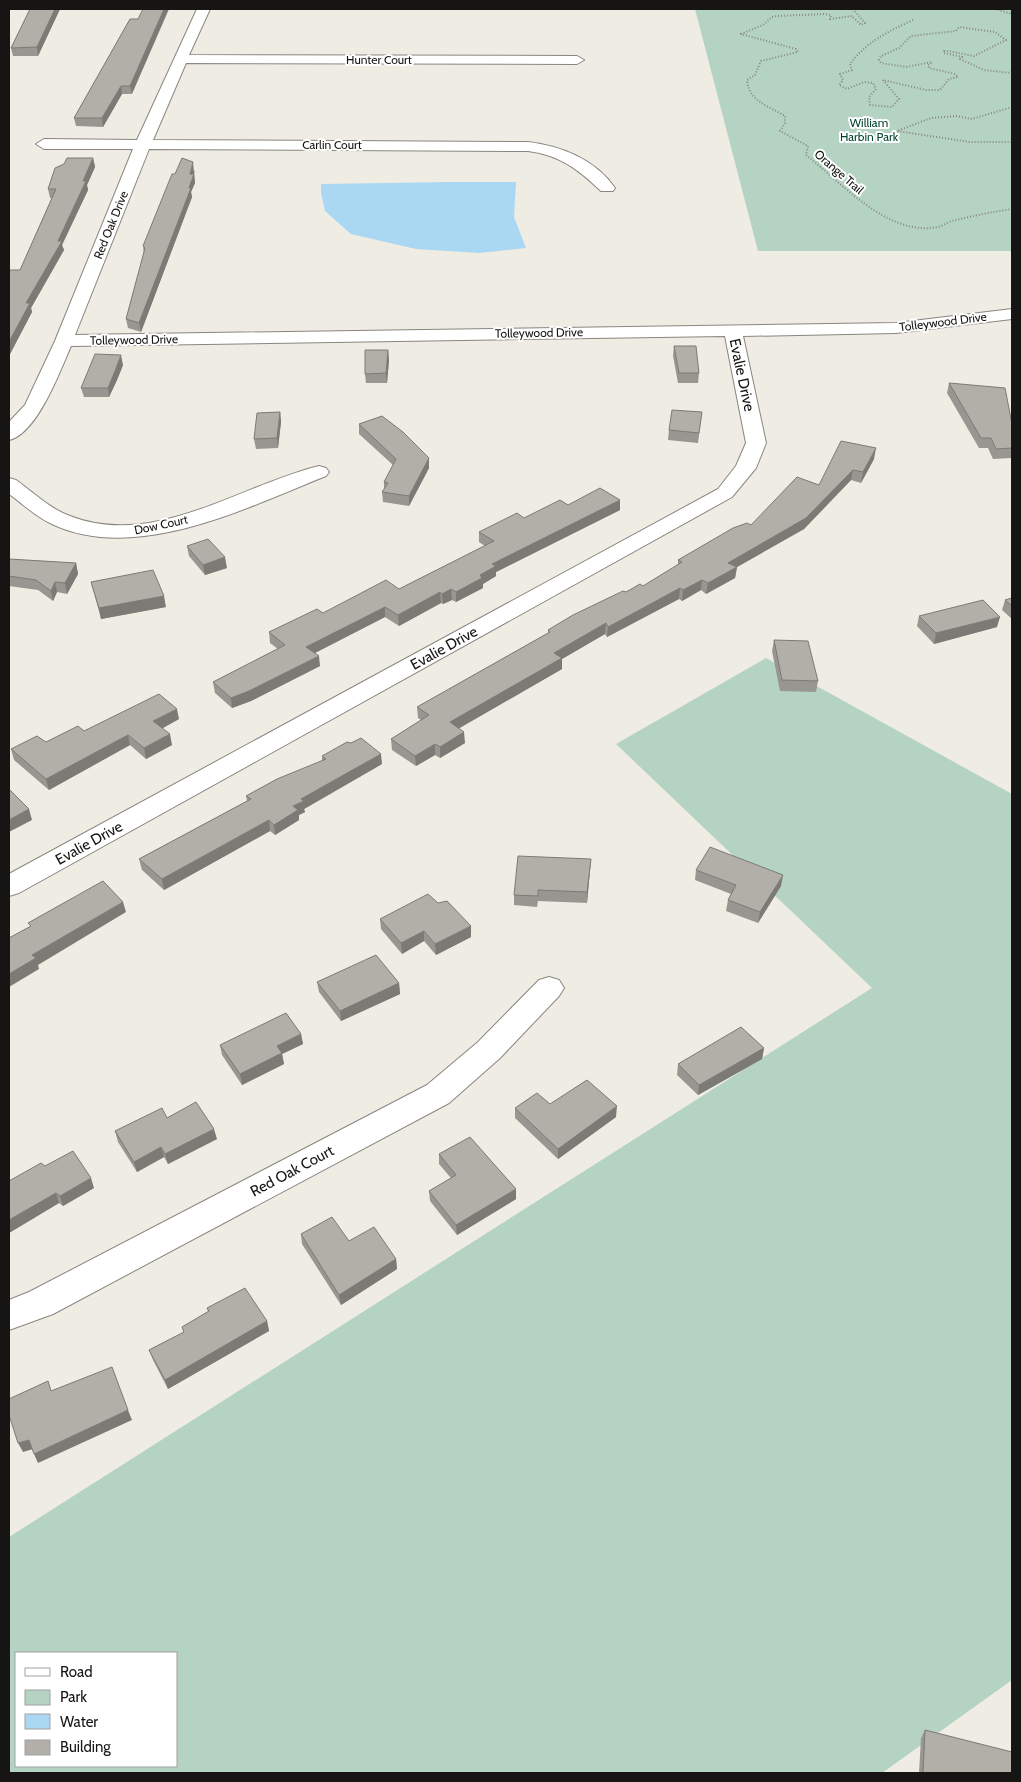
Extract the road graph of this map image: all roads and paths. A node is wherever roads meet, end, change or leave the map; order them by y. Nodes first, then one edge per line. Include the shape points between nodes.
1 (204, 9) edge
2 (853, 9) edge
3 (995, 9) edge
4 (1012, 14) edge
5 (912, 20) dead end
6 (181, 60) junction
7 (577, 60) dead end
8 (1012, 72) edge
9 (1012, 107) edge
10 (1012, 142) edge
11 (44, 144) dead end
12 (143, 144) junction
13 (606, 188) dead end
14 (1012, 209) edge
15 (1010, 317) edge
16 (733, 330) junction
17 (64, 341) junction
18 (9, 434) edge
19 (319, 472) dead end
20 (9, 484) edge
21 (9, 886) edge
22 (549, 988) dead end
23 (9, 1315) edge

1 - 6 street, Red Oak Drive
2 - 14 path, Orange Trail via 865,24 861,25 852,16 830,20 831,15 824,14 777,16 741,34 798,52 759,62 755,66 755,75 746,80 750,95 785,116 780,131 808,146 806,155 837,179 853,197 896,223 908,227 939,227
3 - 4 path
5 - 8 path via 871,40 857,52 850,64 852,70 840,74 842,80 839,85 846,88 864,82 873,83 876,89 869,97 870,105 886,108 900,99 883,80 940,90 949,79 958,77 929,68 932,62 906,67 879,60 911,36 956,32 959,27 995,32 1006,40 976,56 952,51 944,53 962,57 960,59 978,69
6 - 7 street, Hunter Court
6 - 12 street, Red Oak Drive
9 - 10 path via 972,119 956,116 931,118 897,131 970,142
11 - 12 street, Carlin Court
12 - 13 street, Carlin Court via 544,147 578,161
12 - 17 street, Red Oak Drive
15 - 16 street, Tolleywood Drive via 896,328
16 - 17 street, Tolleywood Drive
16 - 21 street, Evalie Drive via 756,443 746,468 725,493
17 - 18 street, Red Oak Drive via 34,407
19 - 20 street, Dow Court via 185,522 139,532 95,532 62,521
22 - 23 street, Red Oak Court via 489,1050 438,1094 41,1303

